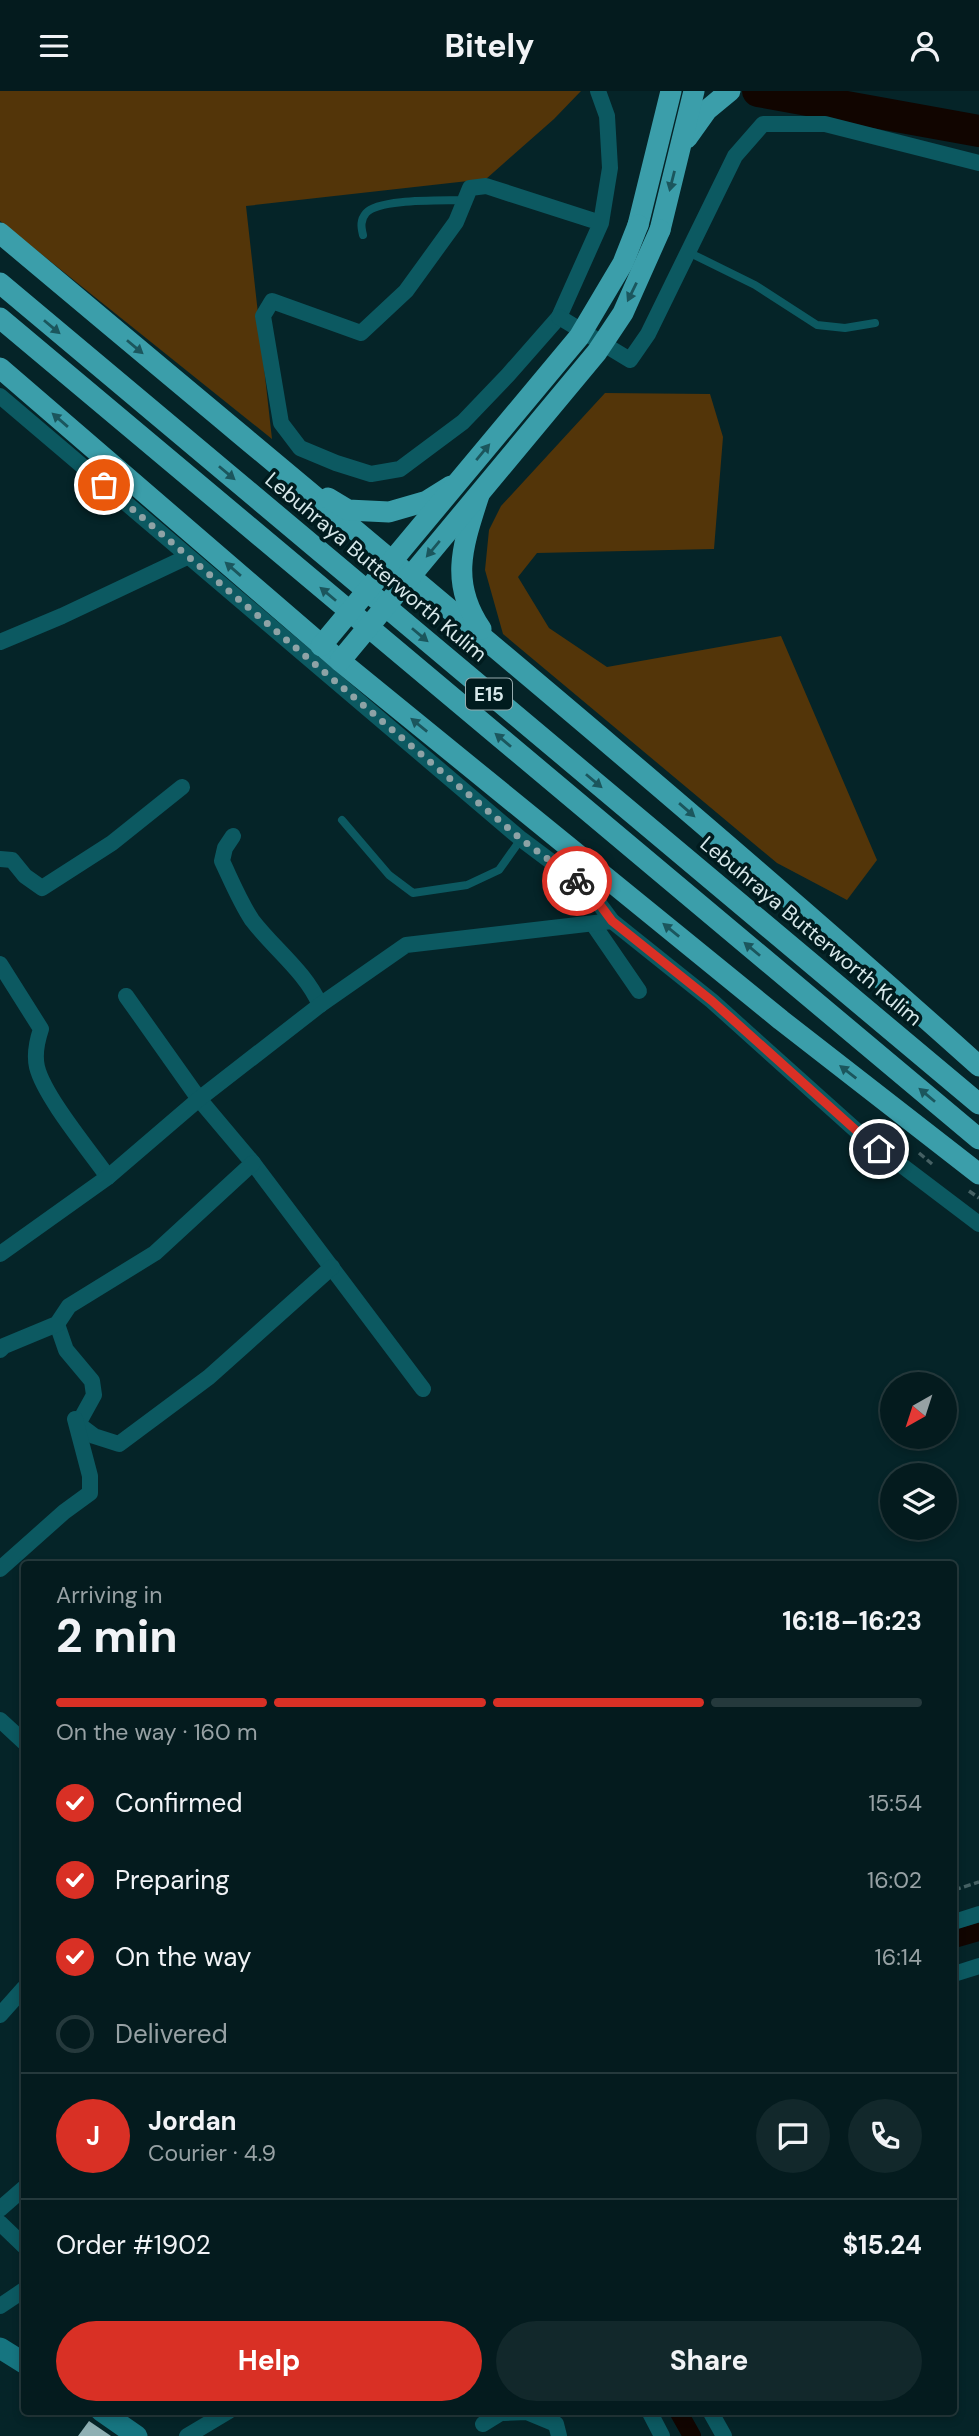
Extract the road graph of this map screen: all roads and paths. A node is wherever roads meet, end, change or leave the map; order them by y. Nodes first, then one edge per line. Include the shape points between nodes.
1 (597, 91) edge
2 (654, 91) edge
3 (671, 91) edge
4 (694, 91) edge
5 (730, 91) edge
6 (658, 143) junction
7 (679, 149) junction
8 (978, 160) edge
9 (465, 200) junction
10 (601, 223) junction
11 (0, 233) edge
12 (362, 235) dead end
13 (690, 253) junction
14 (0, 283) edge
15 (559, 317) junction
16 (0, 318) edge
17 (875, 323) dead end
18 (8, 375) edge
19 (0, 396) edge
20 (276, 465) junction
21 (460, 479) junction
22 (479, 495) junction
23 (187, 557) junction
24 (392, 561) junction
25 (410, 577) junction
26 (0, 642) edge
27 (492, 645) junction
28 (321, 646) junction
29 (340, 661) junction
30 (182, 787) dead end
31 (342, 820) dead end
32 (233, 837) dead end
33 (521, 839) junction
34 (0, 859) edge
35 (612, 921) junction
36 (593, 924) junction
37 (0, 964) edge
38 (639, 991) dead end
39 (126, 996) dead end
40 (320, 1005) junction
41 (979, 1066) edge
42 (199, 1099) junction
43 (979, 1104) edge
44 (979, 1139) edge
45 (253, 1163) junction
46 (979, 1174) edge
47 (108, 1177) junction
48 (979, 1224) edge
49 (0, 1254) edge
50 (332, 1267) junction
51 (57, 1324) junction
52 (0, 1350) edge
53 (423, 1389) dead end
54 (74, 1418) junction
55 (0, 1569) edge
56 (0, 1720) edge
57 (21, 1739) edge
58 (979, 1882) edge
59 (957, 1889) edge
60 (979, 1914) edge
61 (957, 1921) edge
62 (979, 1966) edge
63 (957, 1973) edge
64 (21, 1991) edge
65 (0, 2015) edge
66 (21, 2191) edge
67 (0, 2209) edge
68 (0, 2223) edge
69 (21, 2243) edge
70 (21, 2292) edge
71 (0, 2306) edge
72 (0, 2348) edge
73 (21, 2361) edge
74 (107, 2415) edge
75 (222, 2415) edge
76 (499, 2415) edge
77 (534, 2415) edge
78 (651, 2415) edge
79 (712, 2415) edge
80 (483, 2424) dead end
81 (137, 2436) edge
82 (187, 2436) edge
83 (559, 2436) edge
84 (662, 2436) edge
85 (724, 2436) edge

1 - 10 street via 607,116 610,168
2 - 6 highway
3 - 6 highway
4 - 7 highway
5 - 7 highway via 707,110
21 -> 6 highway, bridge via 579,337 623,263 638,225
7 -> 22 highway, bridge via 660,230 622,313 597,352
8 - 13 street via 825,124 763,124 735,156
9 - 10 street via 470,188 486,186
9 - 12 lane via 384,204 366,212
9 - 15 street via 456,222 406,291 361,333 272,301 263,316 281,423 300,448 371,474 400,469 463,422
10 - 15 street
11 -> 20 highway
13 - 15 street via 630,360
13 - 17 lane via 755,285 817,325 845,328
14 -> 43 highway, Lebuhraya Butterworth Kulim / E15
44 -> 16 highway, E15
28 -> 18 highway
19 - 23 street
20 - 21 highway via 348,510 388,512 414,505
20 - 24 highway
21 - 24 highway, bridge
22 -> 25 highway, bridge
22 - 27 highway via 462,547 460,574 470,613
23 - 26 street
23 - 33 street
24 - 25 highway
24 - 28 highway, bridge
25 - 27 highway
25 - 29 highway, bridge
27 -> 41 highway
28 - 29 highway
46 -> 29 highway via 780,1020
30 - 34 street via 112,843 43,888 12,860
31 - 33 lane via 389,875 413,893 467,885 499,870
32 - 40 street via 222,861 227,872 251,918 312,988
33 - 35 street via 589,890
35 - 36 street
35 - 48 street via 712,1001 859,1133
36 - 38 street
36 - 40 street via 406,945
37 - 47 street via 41,1030 37,1066 46,1088
39 - 42 street
40 - 42 street
42 - 45 street
42 - 47 street
45 - 50 street
45 - 51 street via 155,1253 69,1306
47 - 49 street
50 - 53 street
50 - 54 street via 209,1377 119,1444 94,1436
51 - 52 street
51 - 54 street via 66,1350 92,1381 94,1395
54 - 55 street via 90,1476 90,1493
56 - 57 street
58 - 59 path
60 - 61 street
62 - 63 street
64 - 65 street
66 - 67 street
68 - 69 street
70 - 71 street
72 - 73 main road
74 - 81 main road
75 - 82 street
76 - 80 street
77 - 83 street via 556,2424
78 - 84 street
79 - 85 street

